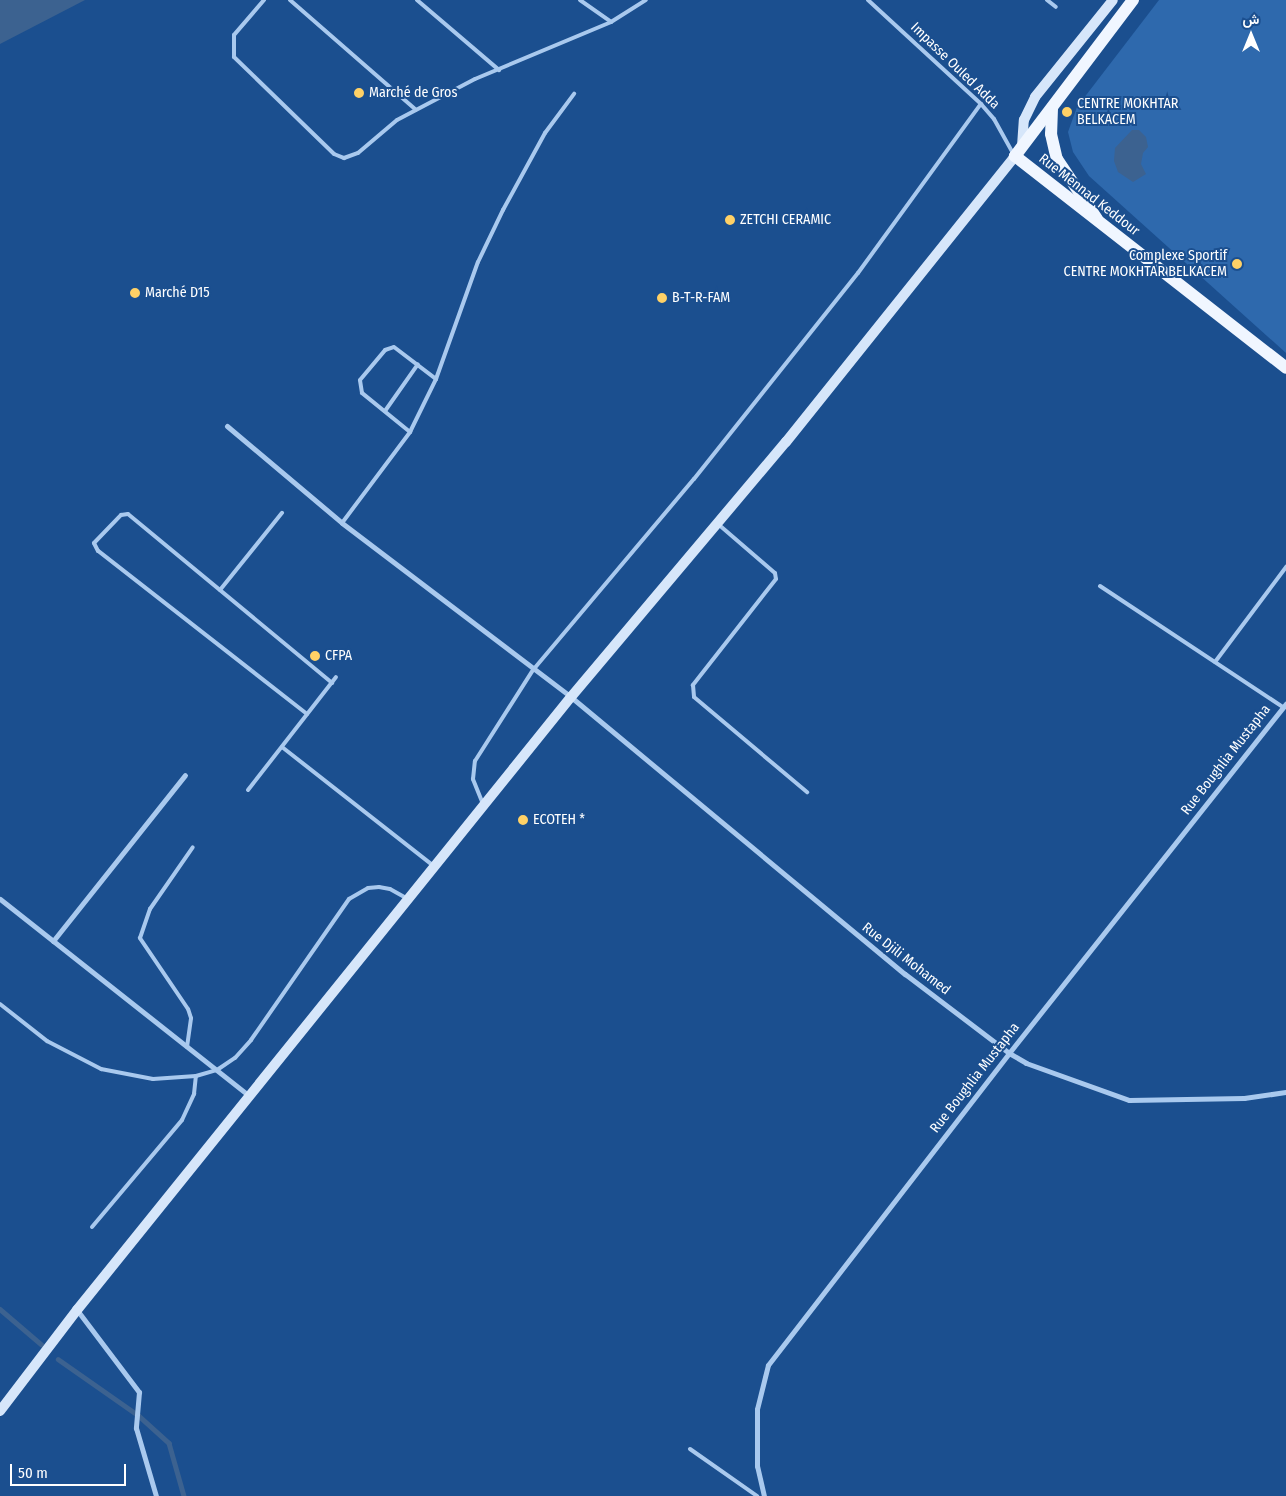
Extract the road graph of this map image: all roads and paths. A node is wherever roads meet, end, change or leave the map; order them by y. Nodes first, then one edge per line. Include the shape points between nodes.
1 (264, 0) edge
2 (290, 0) edge
3 (417, 0) edge
4 (580, 0) edge
5 (646, 0) edge
6 (868, 0) edge
7 (1047, 0) edge
8 (1114, 0) edge
9 (1134, 0) edge
10 (1056, 7) dead end
11 (611, 22) junction
12 (499, 70) junction
13 (574, 94) dead end
14 (981, 104) junction
15 (1052, 108) junction
16 (416, 110) junction
17 (1018, 151) junction
18 (1097, 221) junction
19 (418, 364) junction
20 (1286, 368) edge
21 (436, 380) junction
22 (386, 411) junction
23 (227, 426) dead end
24 (410, 432) junction
25 (282, 513) dead end
26 (342, 523) junction
27 (718, 524) junction
28 (1286, 567) edge
29 (1100, 586) dead end
30 (220, 590) junction
31 (1215, 662) junction
32 (533, 670) junction
33 (336, 677) dead end
34 (332, 682) junction
35 (571, 697) junction
36 (1285, 705) edge
37 (307, 714) junction
38 (282, 747) junction
39 (185, 775) dead end
40 (248, 790) dead end
41 (807, 792) dead end
42 (485, 808) junction
43 (193, 847) dead end
44 (436, 868) junction
45 (0, 899) edge
46 (409, 901) junction
47 (53, 941) junction
48 (0, 1004) edge
49 (187, 1047) junction
50 (1009, 1053) junction
51 (217, 1070) junction
52 (196, 1076) junction
53 (1286, 1092) edge
54 (250, 1097) junction
55 (92, 1228) dead end
56 (77, 1310) junction
57 (0, 1410) edge
58 (690, 1448) dead end
59 (156, 1496) edge
60 (757, 1496) edge
61 (764, 1496) edge

1 - 16 lane via 234,35 234,57 334,154 351,158 397,120
2 - 16 lane
3 - 12 lane
4 - 11 lane
5 - 11 lane
6 - 14 lane, Impasse Ouled Adda
7 - 10 lane
8 - 17 main road via 1034,98 1024,120
9 - 15 main road
11 - 12 lane
12 - 16 lane
13 - 21 lane via 546,134 503,210 478,262
14 - 17 lane, Impasse Ouled Adda
14 - 32 lane via 858,273 718,449
15 - 17 main road
15 - 18 main road via 1052,134 1057,159 1072,185 1093,208
17 - 18 main road, Rue Mennad Keddour
17 - 27 main road
18 - 20 main road, Rue Mennad Keddour
19 - 21 lane
19 - 22 lane
19 - 22 lane via 399,348 389,348 360,380 362,393
21 - 24 lane
22 - 24 lane
23 - 26 street, Rue Djili Mohamed
24 - 26 lane
25 - 30 lane
26 - 32 street, Rue Djili Mohamed
27 - 35 main road
27 - 41 lane via 775,573 776,579 693,685 694,697
28 - 31 lane
29 - 31 lane
30 - 34 lane
30 - 37 lane via 128,514 121,515 94,544 98,551
31 - 36 lane
32 - 35 street, Rue Djili Mohamed
32 - 42 lane via 475,761 475,788
33 - 34 lane
34 - 37 lane
35 - 42 main road
35 - 50 street, Rue Djili Mohamed via 904,974
36 - 50 street, Rue Boughlia Mustapha
37 - 38 lane
38 - 40 lane
38 - 44 lane
39 - 47 street
42 - 44 main road
43 - 49 lane via 150,910 140,938 188,1009 191,1018
44 - 46 main road
45 - 47 street
46 - 51 lane via 401,894 380,887 368,888 349,899 251,1040 235,1058
46 - 54 main road
47 - 49 street
48 - 52 lane via 47,1041 101,1069 153,1079
49 - 51 street
50 - 53 street, Rue Djili Mohamed via 1026,1063 1129,1100 1244,1098
50 - 61 street, Rue Boughlia Mustapha via 768,1365 757,1410 757,1466
51 - 52 lane
51 - 54 street
52 - 55 lane via 194,1094 182,1120
54 - 56 main road
56 - 57 main road
56 - 59 street via 139,1392 136,1428
58 - 60 lane

